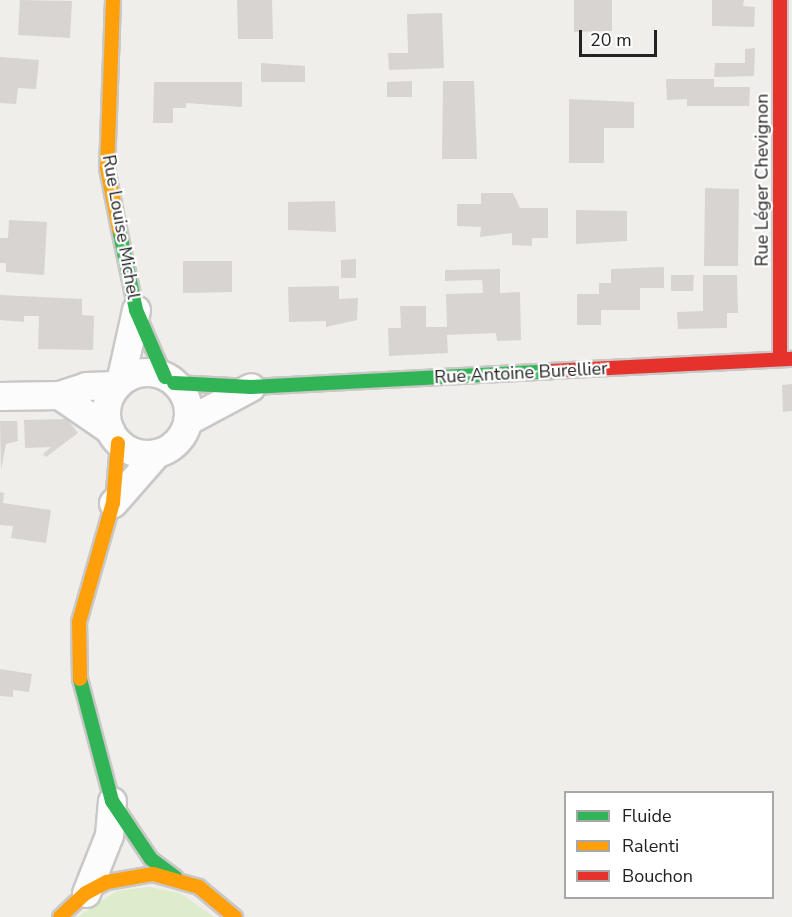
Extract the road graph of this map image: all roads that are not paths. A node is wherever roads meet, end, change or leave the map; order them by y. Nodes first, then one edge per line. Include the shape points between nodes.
1 (113, 0) edge
2 (780, 0) edge
3 (136, 310) junction
4 (786, 359) edge
5 (169, 380) junction
6 (119, 384) junction
7 (251, 387) junction
8 (59, 395) junction
9 (0, 396) edge
10 (187, 421) junction
11 (114, 436) junction
12 (157, 453) junction
13 (113, 503) junction
14 (112, 801) junction
15 (176, 878) junction
16 (86, 893) junction
17 (60, 917) edge
18 (235, 917) edge

1 - 3 street, Rue Louise Michel via 107,168
2 - 4 street, Rue Léger Chevignon
3 - 5 street, Rue Louise Michel
3 - 6 street, Rue Louise Michel
4 - 7 street, Rue Antoine Burellier
5 - 6 street via 142,373
5 - 7 street, Rue Antoine Burellier
5 - 10 street via 187,404
6 - 8 street via 86,386
6 - 11 street via 107,406
7 - 10 street, Rue Antoine Burellier
8 - 9 street
8 - 11 street
10 - 12 street via 174,444
11 - 12 street via 133,452
11 - 13 street
12 - 13 street
13 - 14 street via 87,582 76,643 88,719
14 - 15 street via 151,859
14 - 16 street via 109,835
15 - 16 street via 129,876
15 - 18 street via 199,887
16 - 17 street

